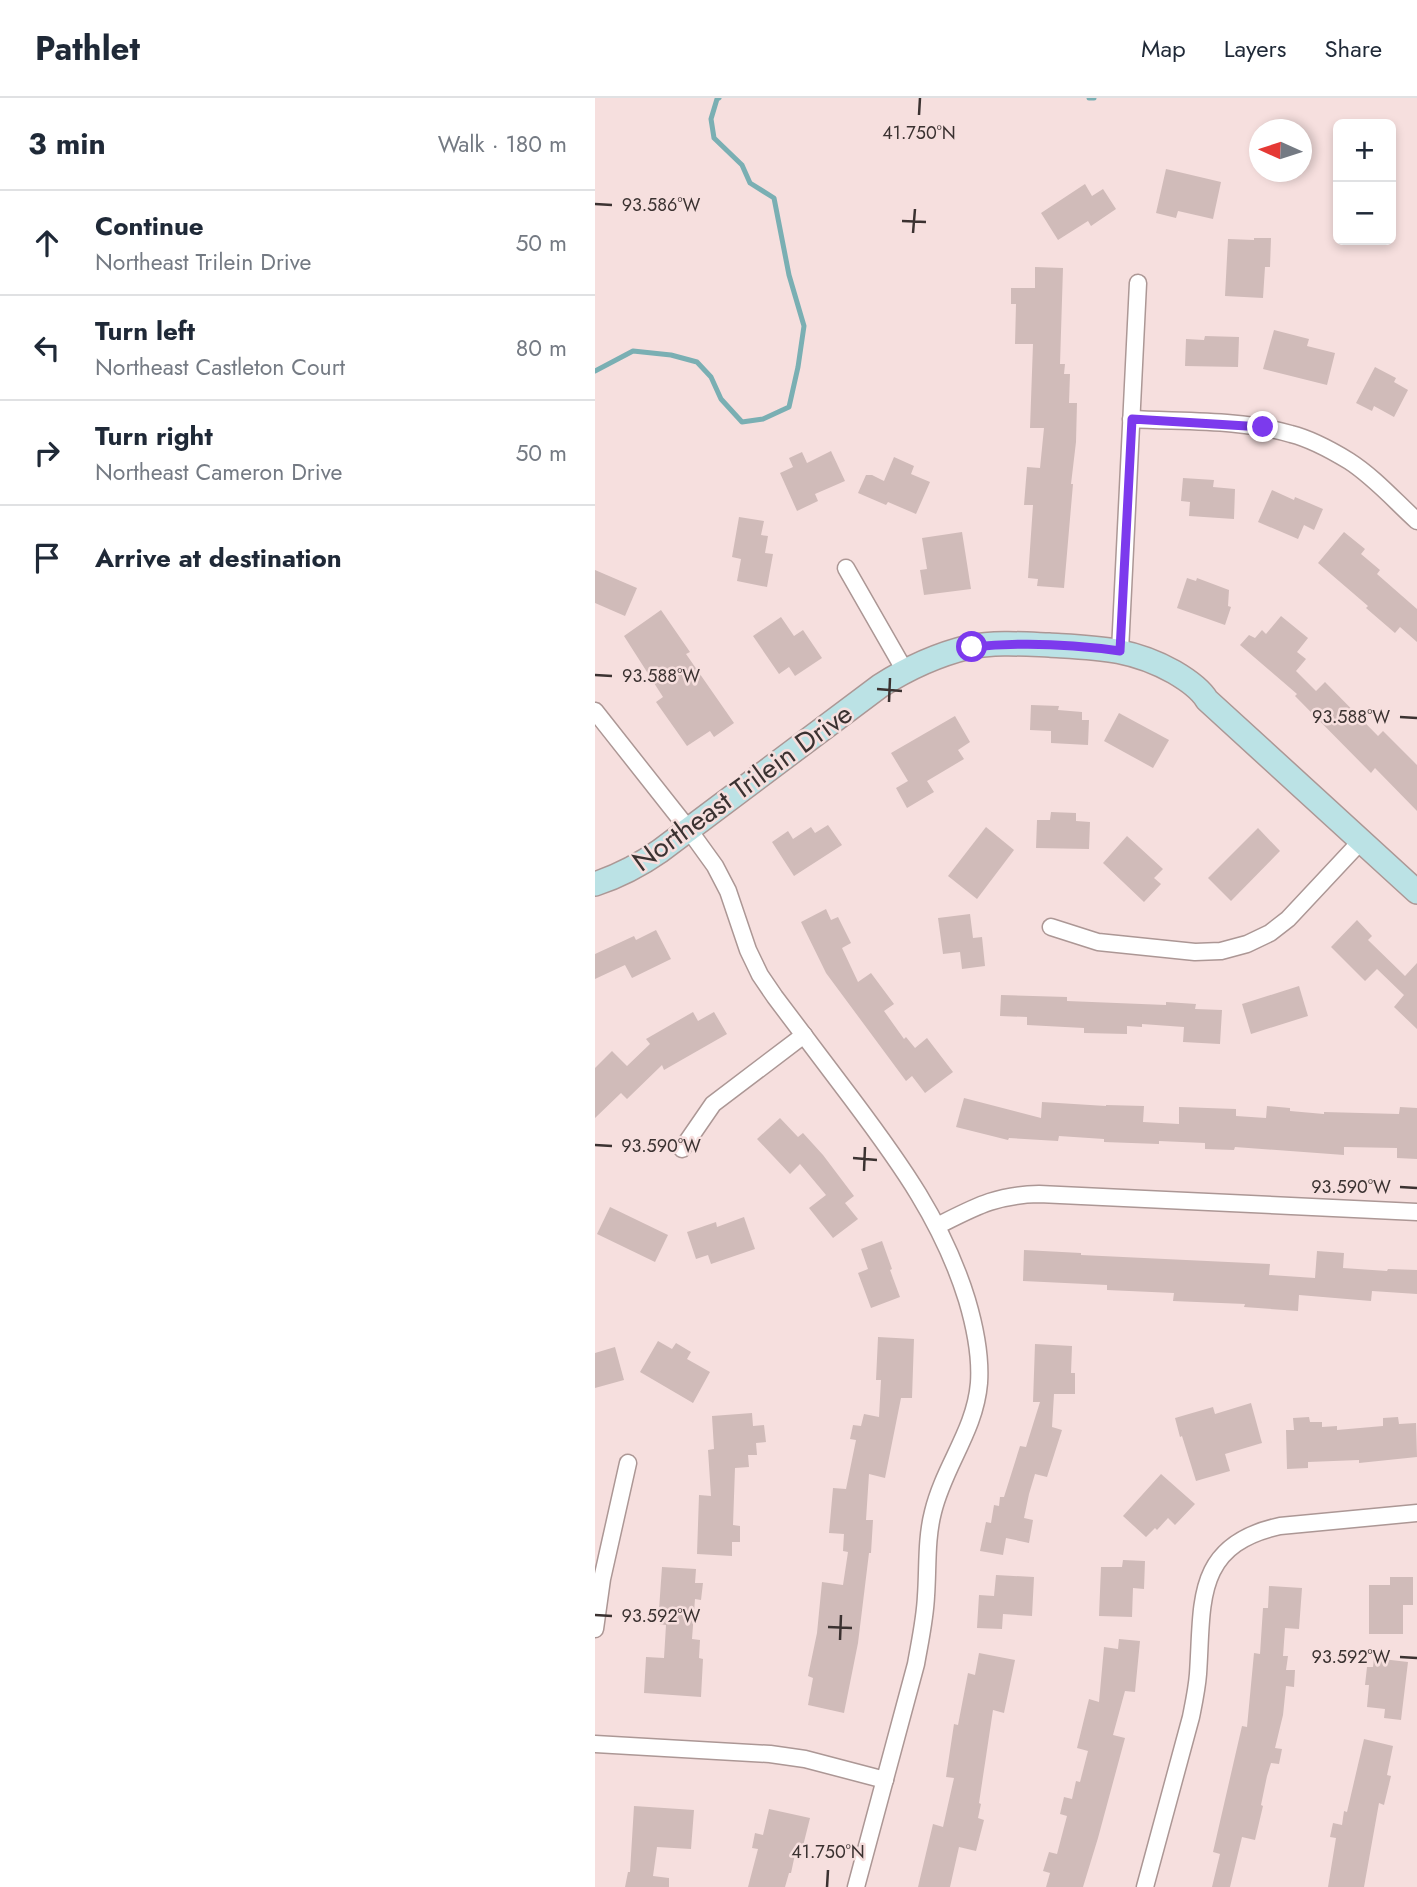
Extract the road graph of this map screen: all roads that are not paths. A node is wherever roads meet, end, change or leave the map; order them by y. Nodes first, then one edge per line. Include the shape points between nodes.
1 (1138, 283) dead end
2 (1132, 419) junction
3 (1417, 521) edge
4 (846, 568) dead end
5 (1120, 651) junction
6 (905, 671) junction
7 (595, 711) edge
8 (689, 830) junction
9 (1361, 841) junction
10 (595, 884) edge
11 (1417, 892) edge
12 (1051, 927) dead end
13 (804, 1035) junction
14 (682, 1149) dead end
15 (1417, 1212) edge
16 (937, 1226) junction
17 (628, 1463) dead end
18 (1417, 1513) edge
19 (595, 1629) edge
20 (595, 1744) edge
21 (885, 1780) junction
22 (856, 1887) edge
23 (1145, 1887) edge

1 - 2 street
2 - 3 street via 1263,427 1292,434 1351,463
2 - 5 street
4 - 6 street
5 - 6 street, Northeast Trilein Drive via 1005,643 940,655
5 - 9 street, Northeast Trilein Drive via 1182,676
6 - 8 street, Northeast Trilein Drive
7 - 8 street
8 - 10 street, Northeast Trilein Drive via 642,864
8 - 13 street via 729,891 761,975
9 - 11 street, Northeast Trilein Drive
9 - 12 street via 1288,919 1247,944 1195,952 1098,942
13 - 14 street via 713,1104
13 - 16 street via 887,1146
15 - 16 street via 1039,1194 990,1201
16 - 21 street via 974,1324 979,1383 967,1433 932,1513 923,1629
17 - 19 street
18 - 23 street via 1259,1530 1242,1538 1214,1566 1201,1607 1194,1703
20 - 21 street via 770,1754
21 - 22 street

